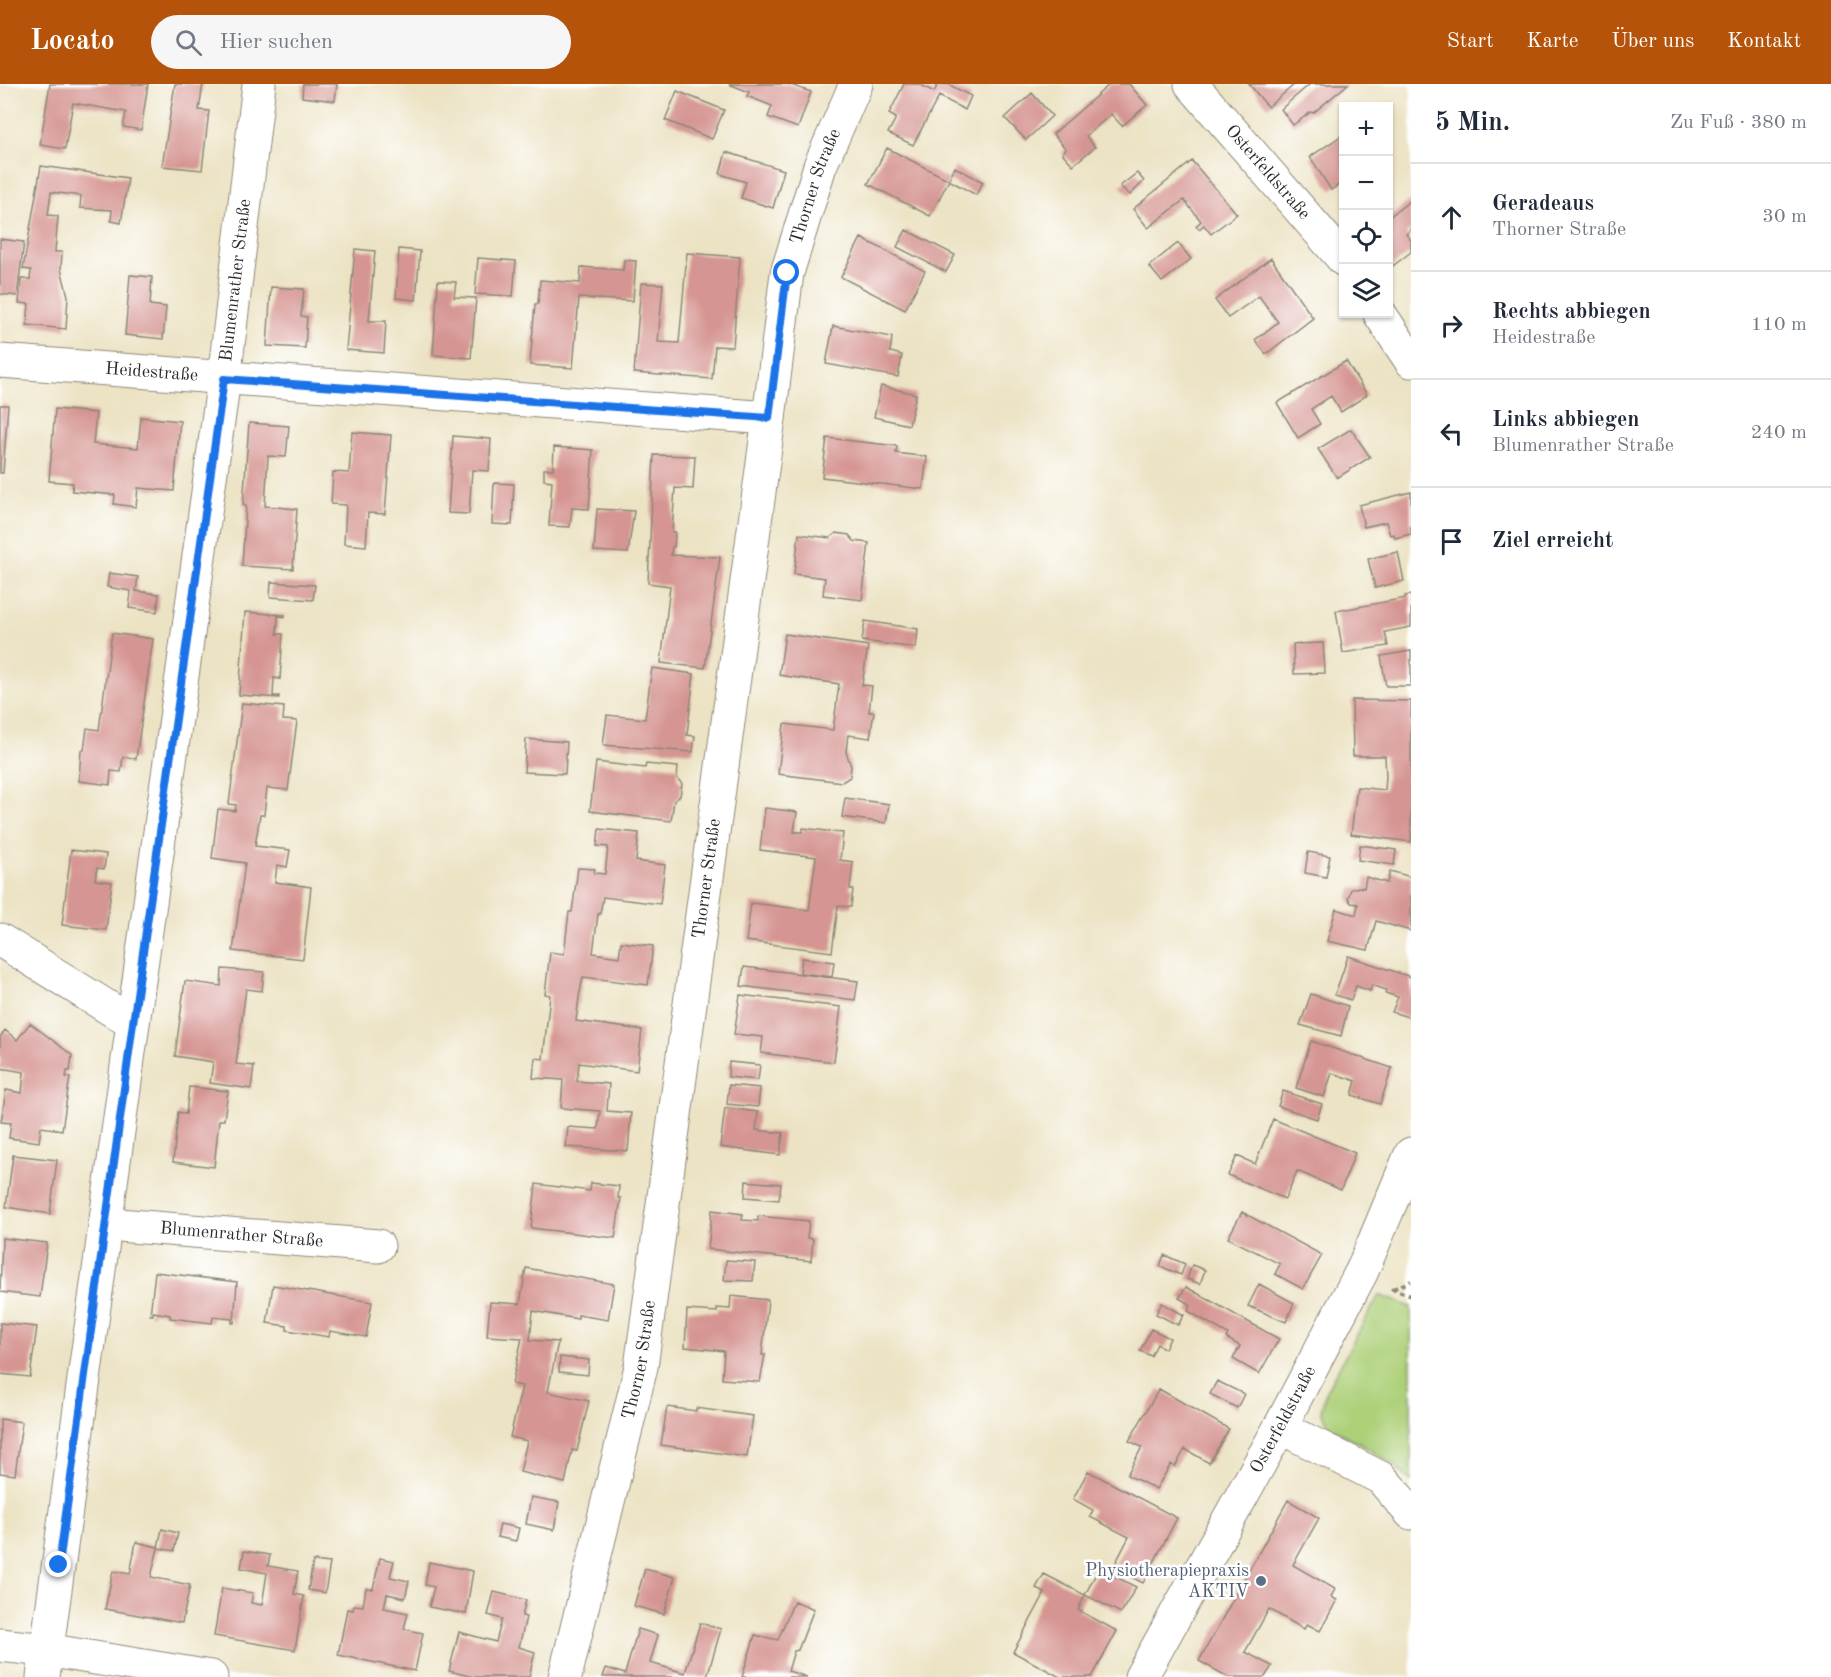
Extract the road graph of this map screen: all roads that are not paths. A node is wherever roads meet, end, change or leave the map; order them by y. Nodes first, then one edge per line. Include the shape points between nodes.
1 (259, 84) edge
2 (856, 84) edge
3 (1191, 84) edge
4 (1339, 254) edge
5 (1383, 318) edge
6 (0, 361) edge
7 (1411, 361) edge
8 (224, 379) junction
9 (769, 418) junction
10 (0, 940) edge
11 (133, 1023) junction
12 (1411, 1154) edge
13 (106, 1224) junction
14 (378, 1246) dead end
15 (1280, 1427) junction
16 (1411, 1512) edge
17 (0, 1645) edge
18 (45, 1664) edge
19 (211, 1677) edge
20 (565, 1677) edge
21 (1141, 1677) edge

1 - 8 street, Blumenrather Straße
2 - 9 street, Thorner Straße via 820,166 787,273
3 - 4 street, Osterfeldstraße
5 - 7 street
6 - 8 street, Heidestraße
8 - 9 street, Heidestraße
8 - 11 street, Blumenrather Straße
9 - 20 street, Thorner Straße via 640,1367
10 - 11 street
11 - 13 street, Blumenrather Straße
12 - 15 street, Osterfeldstraße via 1362,1271
13 - 14 street, Blumenrather Straße
13 - 18 street, Blumenrather Straße
15 - 16 street via 1381,1478
15 - 21 street, Osterfeldstraße
17 - 18 street
18 - 19 street

